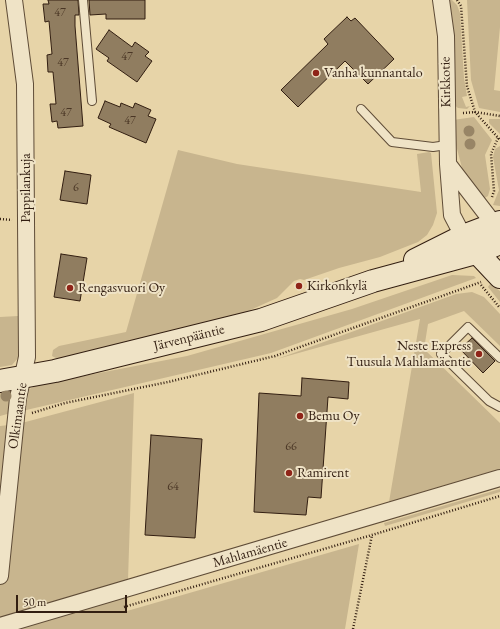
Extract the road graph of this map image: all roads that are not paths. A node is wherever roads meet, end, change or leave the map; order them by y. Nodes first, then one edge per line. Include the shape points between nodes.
1 (14, 0) edge
2 (83, 0) edge
3 (441, 0) edge
4 (92, 101) dead end
5 (361, 109) dead end
6 (447, 145) junction
7 (448, 164) junction
8 (499, 230) edge
9 (463, 236) junction
10 (476, 253) junction
11 (492, 278) edge
12 (373, 281) junction
13 (500, 358) edge
14 (24, 376) junction
15 (0, 381) edge
16 (500, 407) edge
17 (500, 478) edge
18 (0, 576) edge
19 (0, 626) edge

1 - 14 street, Pappilankuja via 26,84 27,357
2 - 4 lane
3 - 6 street, Kirkkotie via 446,36
5 - 6 lane via 392,142 432,147
6 - 7 street, Kirkkotie
7 - 8 street
7 - 9 street, Kirkkotie via 452,215
8 - 9 main road, Järvenpääntie
8 - 10 main road, Järvenpääntie
9 - 10 main road
9 - 12 main road, Järvenpääntie
10 - 11 main road
10 - 12 main road, Järvenpääntie
12 - 14 main road, Järvenpääntie via 261,320 56,371
13 - 16 lane via 468,327 441,354 489,401
14 - 15 main road, Järvenpääntie
14 - 18 street, Olkimaantie via 18,398
17 - 19 street, Mahlamäentie

